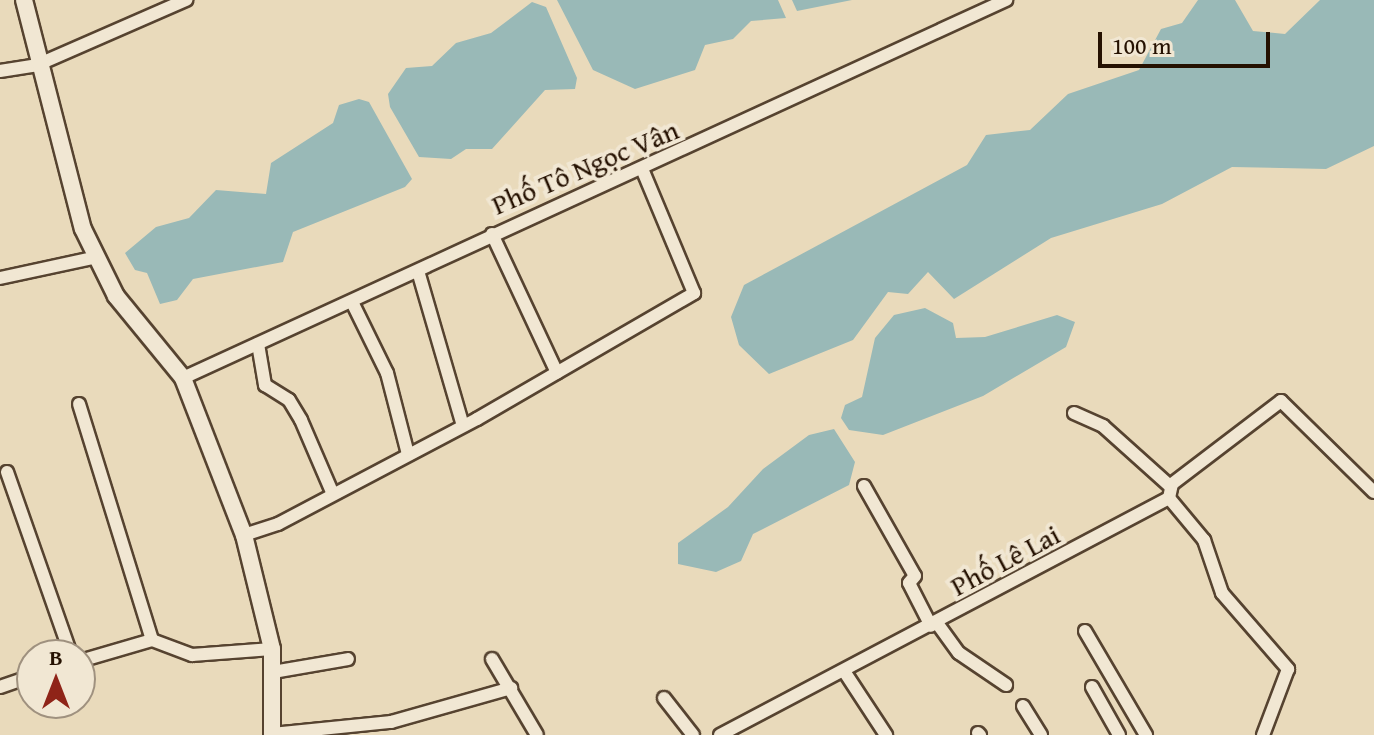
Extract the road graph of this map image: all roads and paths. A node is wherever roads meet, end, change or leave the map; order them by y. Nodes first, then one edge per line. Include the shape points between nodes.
1 (24, 0) edge
2 (186, 0) edge
3 (1006, 0) edge
4 (37, 65) junction
5 (0, 71) edge
6 (643, 171) junction
7 (492, 234) junction
8 (97, 257) junction
9 (418, 271) junction
10 (0, 278) edge
11 (352, 302) junction
12 (258, 344) junction
13 (557, 373) junction
14 (183, 378) junction
15 (79, 404) dead end
16 (1074, 413) dead end
17 (463, 426) junction
18 (408, 454) junction
19 (7, 472) dead end
20 (864, 486) dead end
21 (332, 492) junction
22 (1170, 492) junction
23 (1374, 492) edge
24 (244, 535) junction
25 (934, 625) junction
26 (1085, 631) dead end
27 (65, 639) edge
28 (152, 640) junction
29 (272, 649) junction
30 (96, 656) edge
31 (348, 659) dead end
32 (492, 659) dead end
33 (844, 671) junction
34 (273, 672) junction
35 (1006, 685) dead end
36 (1092, 687) dead end
37 (511, 688) junction
38 (664, 698) dead end
39 (1023, 706) dead end
40 (272, 735) edge
41 (537, 735) edge
42 (693, 735) edge
43 (720, 735) edge
44 (886, 735) edge
45 (1041, 735) edge
46 (1119, 735) edge
47 (1146, 735) edge
48 (1263, 735) edge

1 - 4 street
2 - 4 street
3 - 6 street, Phố Tô Ngọc Vân
4 - 5 street
4 - 8 street
6 - 7 street, Phố Tô Ngọc Vân
6 - 13 street via 694,293
7 - 9 street, Phố Tô Ngọc Vân
7 - 13 street
8 - 10 street
8 - 14 street via 116,296
9 - 11 street, Phố Tô Ngọc Vân
9 - 17 street
11 - 12 street, Phố Tô Ngọc Vân
11 - 18 street via 387,373
12 - 14 street, Phố Tô Ngọc Vân
12 - 21 street via 265,385 301,420
13 - 17 street
14 - 24 street
15 - 28 street
16 - 22 street via 1103,426
17 - 18 street
18 - 21 street
19 - 27 street
20 - 25 street via 915,576 909,583
21 - 24 street via 278,524
22 - 23 street, Phố Lê Lai via 1278,402 1289,403
22 - 25 street, Phố Lê Lai
22 - 48 street via 1204,540 1222,593 1288,669
24 - 29 street
25 - 33 street, Phố Lê Lai
25 - 35 street via 959,653
26 - 47 street
28 - 29 street via 192,655
28 - 30 street
29 - 34 street
31 - 34 street
32 - 37 street
33 - 43 street, Phố Lê Lai
33 - 44 street
34 - 40 street
36 - 46 street
37 - 40 street via 391,722
37 - 41 street
38 - 42 street
39 - 45 street

